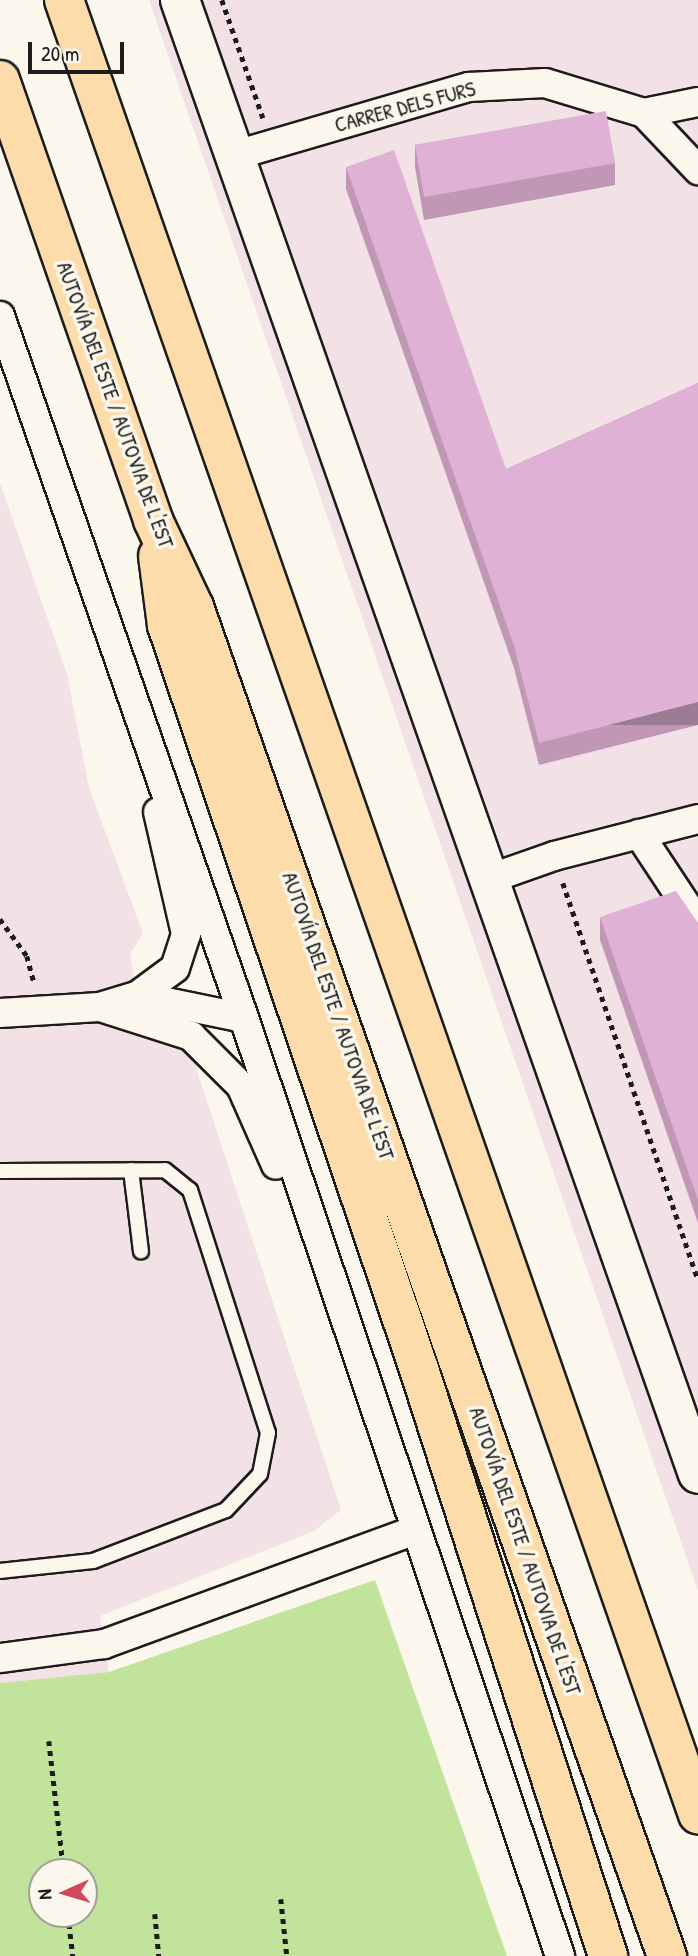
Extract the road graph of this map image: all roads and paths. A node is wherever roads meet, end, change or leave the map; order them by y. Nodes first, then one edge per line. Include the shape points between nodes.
1 (64, 0) edge
2 (180, 0) edge
3 (222, 0) edge
4 (0, 80) edge
5 (698, 102) edge
6 (645, 113) junction
7 (251, 151) junction
8 (698, 170) edge
9 (0, 316) edge
10 (153, 520) junction
11 (145, 730) junction
12 (698, 819) edge
13 (639, 834) junction
14 (554, 856) junction
15 (486, 880) junction
16 (0, 919) edge
17 (698, 923) edge
18 (137, 996) junction
19 (100, 1007) junction
20 (41, 1010) junction
21 (0, 1013) edge
22 (244, 1018) junction
23 (131, 1170) junction
24 (0, 1171) edge
25 (141, 1251) dead end
26 (698, 1280) edge
27 (347, 1326) junction
28 (688, 1412) edge
29 (698, 1474) edge
30 (416, 1530) junction
31 (0, 1571) edge
32 (0, 1658) edge
33 (49, 1741) dead end
34 (698, 1814) edge
35 (62, 1858) edge
36 (281, 1899) dead end
37 (155, 1913) dead end
38 (70, 1928) edge
39 (73, 1956) edge
40 (159, 1956) edge
41 (287, 1956) edge
42 (560, 1956) edge
43 (608, 1956) edge
44 (667, 1956) edge

1 - 34 highway
2 - 7 street
3 - 7 path via 262,113
4 - 10 highway, AUTOVÍA DEL ESTE / AUTOVIA DE L'EST
5 - 6 street, CARRER DELS FURS
6 - 7 street, CARRER DELS FURS via 545,83 469,87
6 - 8 street
7 - 15 street
9 - 11 street
10 - 43 highway via 167,625 419,1369
10 - 44 highway, AUTOVÍA DEL ESTE / AUTOVIA DE L'EST via 194,607
11 - 18 street via 167,868 186,934 175,968
11 - 22 street
12 - 13 street
13 - 14 street
13 - 17 street
14 - 15 street
14 - 26 path
15 - 28 street
16 - 20 path via 27,956
18 - 19 street
18 - 22 street
19 - 20 street
19 - 27 street via 191,1036 241,1086
20 - 21 street
22 - 27 street
23 - 24 lane
23 - 25 lane
23 - 31 lane via 165,1170 190,1190 268,1433 260,1474 226,1510 93,1561
27 - 30 street
28 - 29 street
30 - 32 street via 104,1644
30 - 42 street
33 - 35 path
36 - 41 path
37 - 40 path
38 - 39 path

